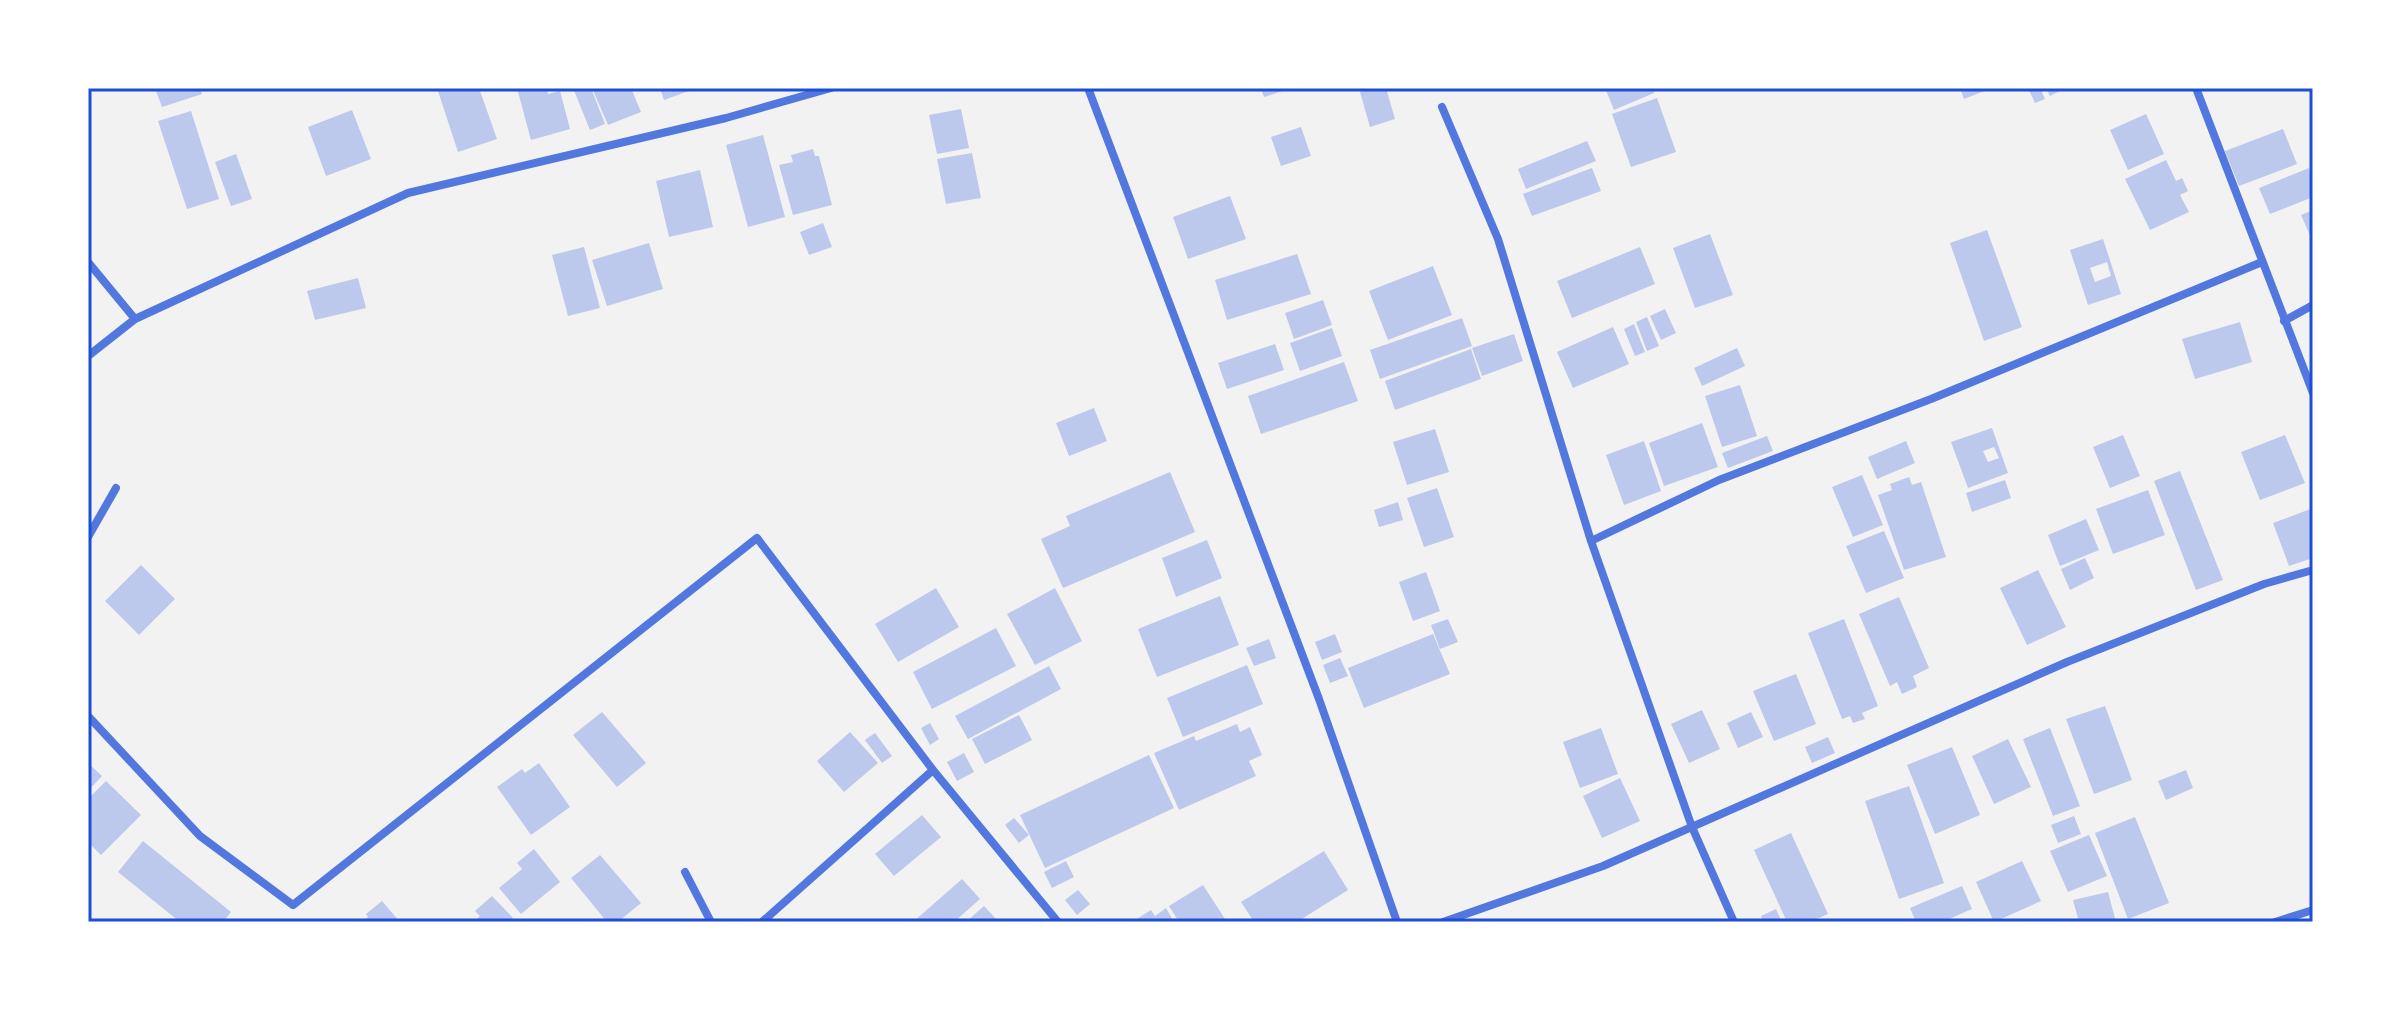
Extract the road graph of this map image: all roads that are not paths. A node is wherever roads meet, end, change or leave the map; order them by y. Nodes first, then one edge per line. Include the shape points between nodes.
1 (831, 88) edge
2 (1088, 88) edge
3 (2196, 88) edge
4 (1442, 107) dead end
5 (88, 262) edge
6 (2262, 262) junction
7 (2313, 305) edge
8 (135, 319) junction
9 (2284, 321) junction
10 (88, 356) edge
11 (2313, 393) edge
12 (116, 488) dead end
13 (88, 537) edge
14 (1591, 541) junction
15 (2313, 570) edge
16 (88, 716) edge
17 (933, 770) junction
18 (1692, 827) junction
19 (685, 872) dead end
20 (2313, 910) edge
21 (711, 922) edge
22 (762, 922) edge
23 (1058, 922) edge
24 (1397, 922) edge
25 (1443, 922) edge
26 (1734, 922) edge
27 (2275, 922) edge

1 - 8 street via 408,193
2 - 24 street via 1319,699
3 - 6 street
4 - 14 street via 1498,239
5 - 8 street
6 - 9 street
6 - 14 street via 1719,480
7 - 9 street
8 - 10 street
9 - 11 street
12 - 13 street
14 - 18 street
15 - 18 street via 2264,584 2067,662
16 - 17 street via 200,836 293,905 757,538
17 - 22 street
17 - 23 street
18 - 25 street via 1603,866
18 - 26 street
19 - 21 street
20 - 27 street

